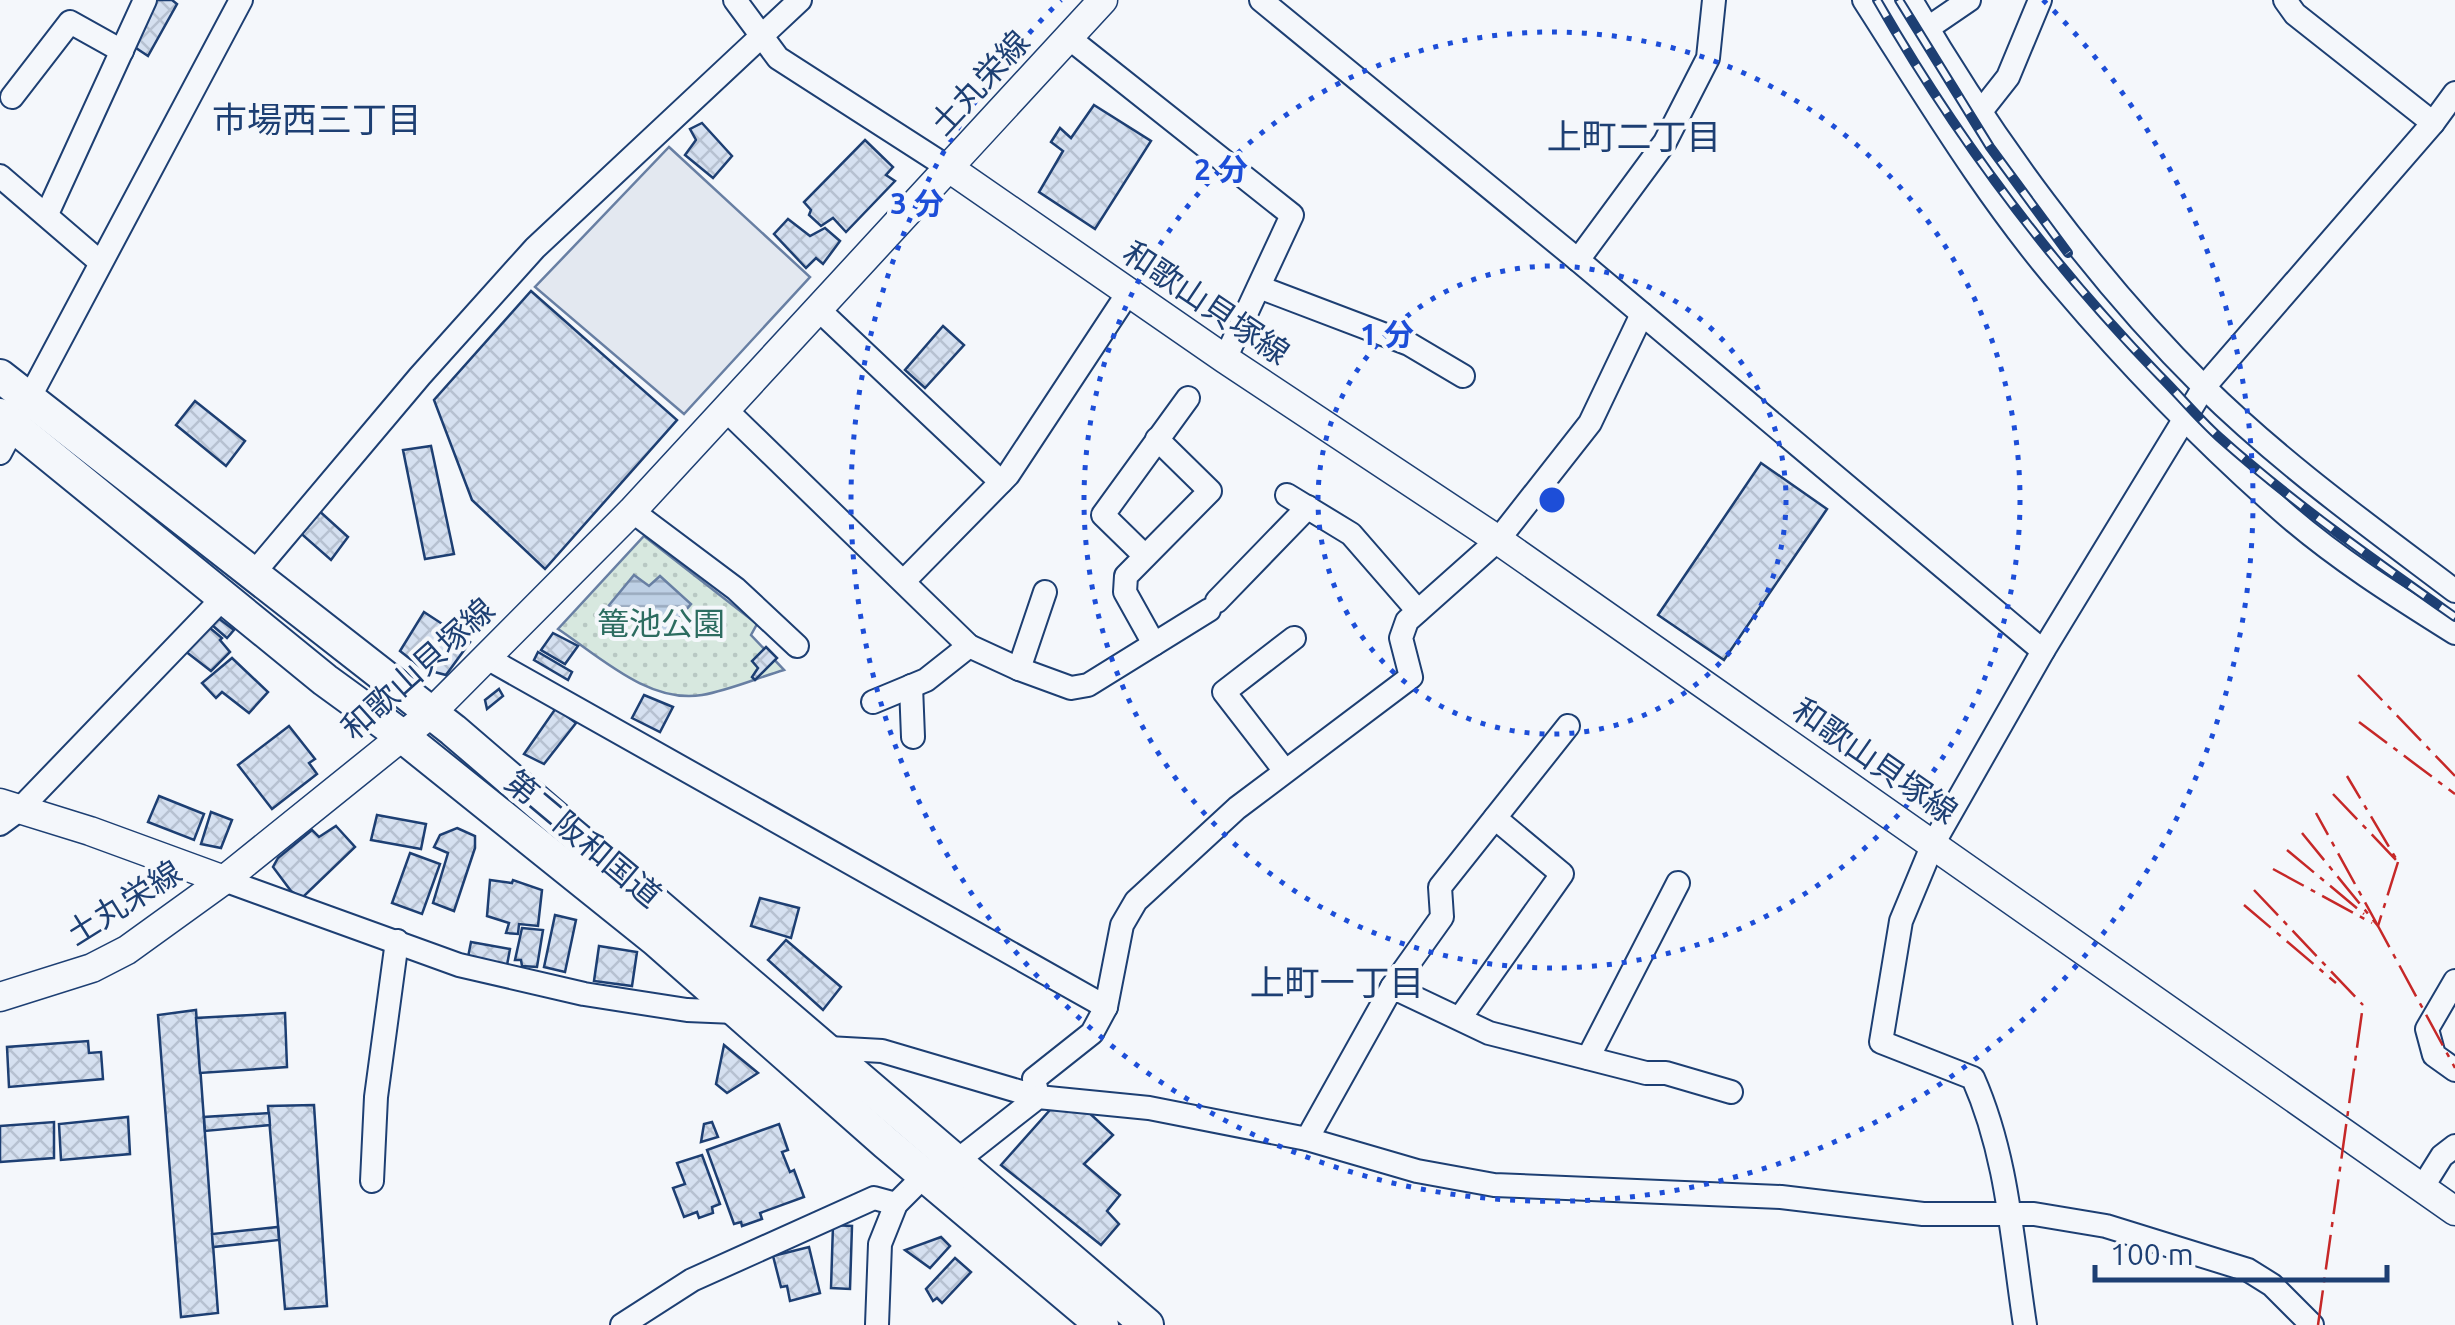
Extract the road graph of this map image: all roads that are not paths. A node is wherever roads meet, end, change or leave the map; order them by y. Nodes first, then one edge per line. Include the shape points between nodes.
1 (145, 0) edge
2 (735, 0) edge
3 (800, 0) edge
4 (1103, 0) edge
5 (1261, 0) edge
6 (1714, 0) edge
7 (1864, 0) edge
8 (1911, 0) edge
9 (1969, 0) edge
10 (2040, 0) edge
11 (2285, 0) edge
12 (236, 1) edge
13 (1928, 28) junction
14 (761, 35) junction
15 (1069, 38) junction
16 (122, 51) junction
17 (2455, 93) edge
18 (12, 97) dead end
19 (1982, 110) junction
20 (2433, 123) junction
21 (949, 168) junction
22 (0, 176) edge
23 (48, 214) junction
24 (1578, 260) junction
25 (100, 262) junction
26 (1258, 287) junction
27 (1128, 292) junction
28 (819, 310) junction
29 (1642, 314) junction
30 (1226, 359) junction
31 (0, 376) edge
32 (1463, 376) dead end
33 (2204, 387) junction
34 (1188, 398) dead end
35 (725, 410) junction
36 (2185, 420) junction
37 (10, 423) edge
38 (1157, 438) junction
39 (1001, 482) junction
40 (1287, 495) dead end
41 (1308, 508) junction
42 (632, 510) junction
43 (1498, 540) junction
44 (1145, 556) junction
45 (252, 574) junction
46 (904, 581) junction
47 (2455, 591) edge
48 (1044, 592) dead end
49 (224, 597) junction
50 (1418, 612) junction
51 (2455, 633) edge
52 (1294, 638) dead end
53 (1154, 644) junction
54 (797, 646) dead end
55 (969, 646) junction
56 (2042, 651) junction
57 (487, 658) junction
58 (1018, 669) junction
59 (910, 686) junction
60 (872, 702) dead end
61 (430, 714) junction
62 (1568, 726) dead end
63 (402, 736) junction
64 (913, 736) dead end
65 (1285, 771) junction
66 (7, 813) edge
67 (1495, 818) junction
68 (0, 838) edge
69 (1933, 844) junction
70 (224, 880) junction
71 (1678, 882) dead end
72 (397, 942) junction
73 (2455, 981) edge
74 (1392, 987) junction
75 (0, 997) edge
76 (1106, 1007) junction
77 (735, 1012) junction
78 (1460, 1018) junction
79 (828, 1048) junction
80 (1588, 1058) junction
81 (2455, 1070) edge
82 (1731, 1092) dead end
83 (1038, 1097) junction
84 (1307, 1139) junction
85 (2455, 1146) edge
86 (958, 1160) junction
87 (926, 1174) junction
88 (372, 1180) dead end
89 (2422, 1188) junction
90 (896, 1204) junction
91 (2455, 1211) edge
92 (2008, 1213) junction
93 (622, 1325) edge
94 (877, 1325) edge
95 (1102, 1325) edge
96 (1147, 1325) edge
97 (2025, 1325) edge
98 (2312, 1325) edge

1 - 16 street
2 - 14 street
3 - 14 street
4 - 15 main road, 土丸栄線
5 - 24 street
6 - 24 street via 1708,58 1665,142
7 - 36 street via 1959,148 2062,286
8 - 13 street
9 - 13 street
10 - 19 street via 2008,77
11 - 20 street
12 - 25 street
13 - 19 street
14 - 21 street via 778,58
14 - 45 street via 535,248
15 - 21 main road, 土丸栄線
15 - 26 street via 1292,215
16 - 18 street via 70,22
16 - 23 street
17 - 20 street
19 - 33 street via 2059,222
20 - 33 street
21 - 27 main road, 和歌山貝塚線
21 - 28 main road, 和歌山貝塚線
22 - 23 street
23 - 25 street
24 - 29 street
25 - 37 street
26 - 30 street
26 - 32 street via 1408,344
27 - 30 main road, 和歌山貝塚線
27 - 39 street
28 - 35 main road, 和歌山貝塚線
28 - 39 street
29 - 43 street via 1590,424
29 - 56 street
30 - 43 main road, 和歌山貝塚線
31 - 37 highway, 第二阪和国道
33 - 36 street
33 - 47 street via 2317,486
34 - 38 street
35 - 42 main road, 和歌山貝塚線
35 - 46 street
36 - 51 street via 2283,512
36 - 56 street
37 - 45 highway, 第二阪和国道
37 - 49 highway, 第二阪和国道
38 - 44 street via 1104,515
38 - 44 street via 1210,491
39 - 46 street
40 - 41 street
41 - 50 street via 1350,534
41 - 53 street via 1213,606
42 - 54 street via 736,589
42 - 57 main road, 和歌山貝塚線
43 - 50 street
43 - 69 main road, 和歌山貝塚線
44 - 53 street via 1126,576 1125,592
45 - 61 highway, 第二阪和国道
46 - 55 street
48 - 58 street
49 - 63 highway, 第二阪和国道
49 - 66 street
50 - 65 street via 1400,638 1411,677
52 - 65 street via 1224,692
53 - 58 street via 1088,685 1071,688
55 - 58 street
55 - 59 street
56 - 69 street
57 - 61 main road, 和歌山貝塚線
57 - 76 street
59 - 60 street
59 - 64 street
61 - 63 main road, 和歌山貝塚線
61 - 79 highway, 第二阪和国道
62 - 67 street
63 - 70 main road, 和歌山貝塚線
63 - 77 highway, 第二阪和国道 via 656,940
65 - 76 street via 1136,901 1122,925
66 - 68 street
66 - 70 main road via 90,831
67 - 74 street via 1440,888 1442,916
67 - 78 street via 1562,874
69 - 89 main road, 和歌山貝塚線
69 - 92 street via 1901,922 1881,1042 1973,1078 2009,1193
70 - 72 street
70 - 75 main road, 土丸栄線 via 127,950
71 - 80 street
72 - 77 street via 459,965 584,994
72 - 88 street
73 - 81 street via 2426,1029 2434,1055
74 - 78 street
74 - 84 street
76 - 83 street via 1092,1033 1034,1079
77 - 87 highway, 第二阪和国道
78 - 80 street via 1489,1033
79 - 83 street via 882,1051
79 - 86 highway, 第二阪和国道
80 - 82 street
83 - 84 street via 1150,1108
83 - 86 street
84 - 92 street via 1494,1185 1781,1197 1923,1214
85 - 89 street
86 - 87 street
86 - 96 highway, 第二阪和国道
87 - 90 street
87 - 95 highway, 第二阪和国道
89 - 91 main road, 和歌山貝塚線
90 - 93 street via 874,1198 692,1280
90 - 94 street via 880,1244
92 - 97 street
92 - 98 street via 2106,1226 2248,1270

